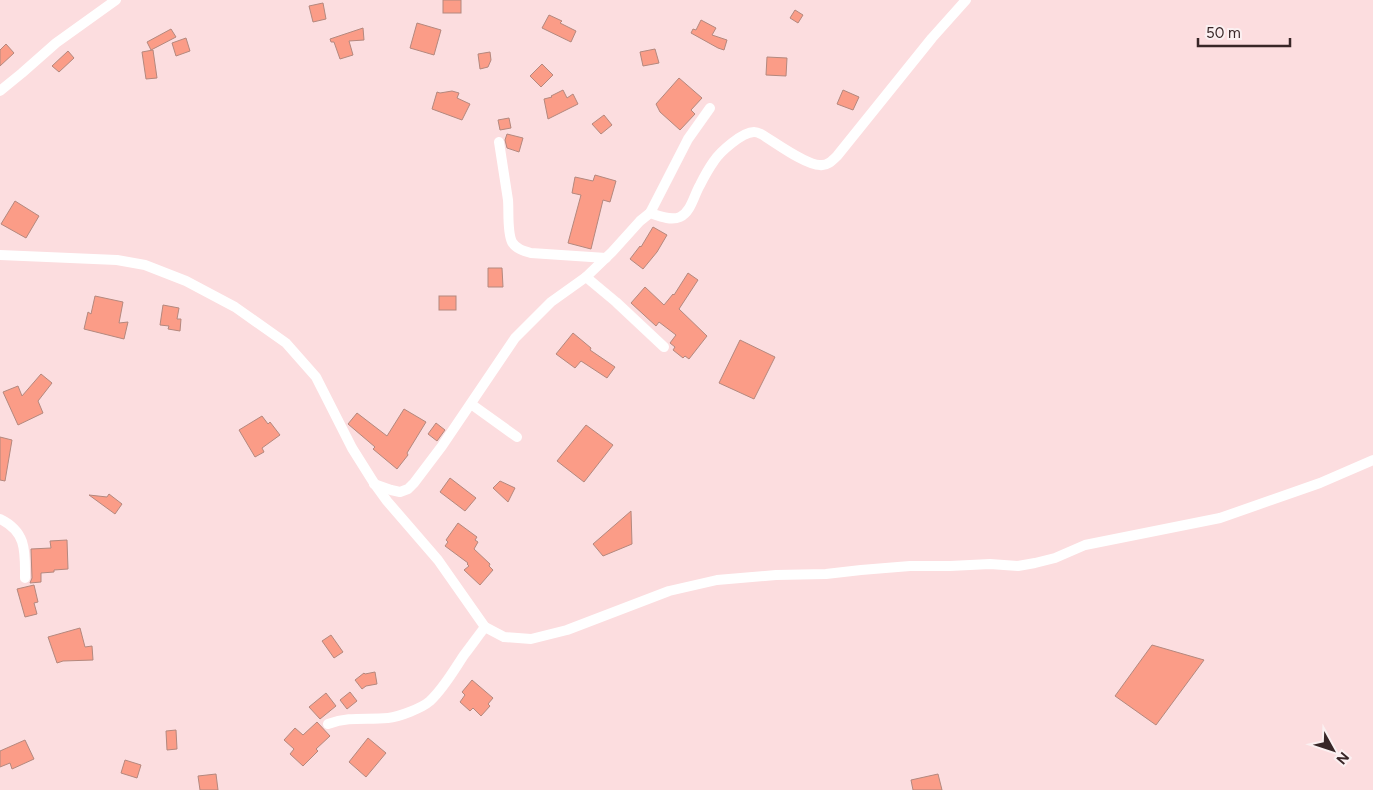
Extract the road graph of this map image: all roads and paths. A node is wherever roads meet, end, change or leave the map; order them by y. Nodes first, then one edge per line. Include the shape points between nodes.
1 (116, 0) edge
2 (966, 0) edge
3 (0, 91) edge
4 (710, 108) dead end
5 (499, 142) dead end
6 (650, 213) junction
7 (0, 255) edge
8 (606, 258) junction
9 (586, 277) junction
10 (664, 347) dead end
11 (471, 404) junction
12 (518, 438) dead end
13 (1373, 460) edge
14 (374, 484) junction
15 (0, 519) edge
16 (25, 578) dead end
17 (485, 627) junction
18 (328, 724) dead end

1 - 3 street
2 - 6 street via 830,163 822,166 809,163 761,134 752,132 735,141 714,160 684,214 678,218 666,218
4 - 6 street via 688,139
5 - 8 street via 510,234 517,248 531,253
6 - 8 street
7 - 14 street via 117,260 145,265 186,281 235,307 286,343 316,377
8 - 9 street
9 - 10 street
9 - 11 street via 551,302 515,338
11 - 12 street
11 - 14 street via 408,489 400,492
13 - 17 street via 1320,483 1220,518 1085,545 1035,563 1018,566 910,566 717,580 669,591 567,630 531,639 504,637
14 - 17 street via 438,560
15 - 16 street via 14,528 22,540
17 - 18 street via 429,702 388,718 341,719

